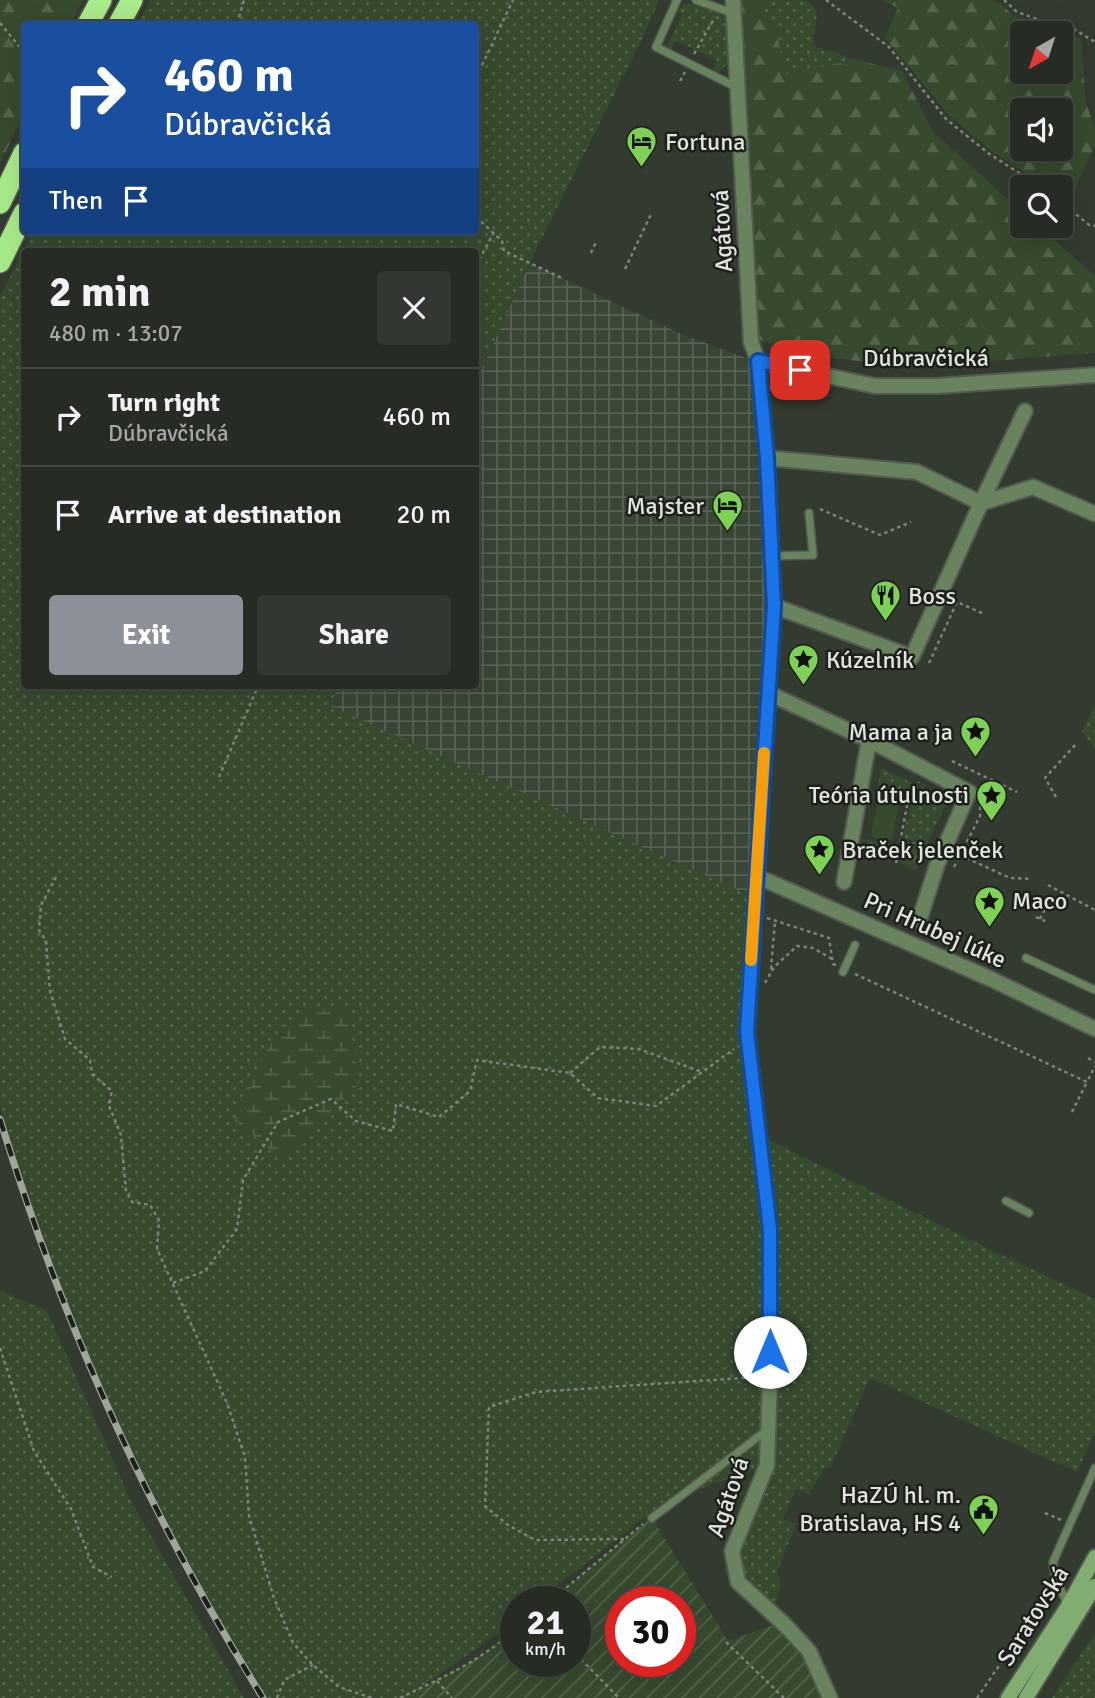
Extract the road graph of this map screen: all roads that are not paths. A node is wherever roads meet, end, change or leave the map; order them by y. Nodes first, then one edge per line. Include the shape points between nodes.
1 (132, 0) edge
2 (677, 0) edge
3 (696, 0) edge
4 (728, 7) edge
5 (121, 21) edge
6 (736, 86) junction
7 (21, 159) edge
8 (0, 203) edge
9 (21, 219) edge
10 (0, 262) edge
11 (758, 361) junction
12 (1095, 375) edge
13 (1025, 411) dead end
14 (767, 458) junction
15 (981, 503) junction
16 (809, 513) dead end
17 (1095, 514) edge
18 (771, 556) junction
19 (774, 606) junction
20 (768, 693) junction
21 (869, 740) junction
22 (756, 876) junction
23 (844, 882) dead end
24 (919, 921) dead end
25 (855, 945) dead end
26 (1026, 958) dead end
27 (844, 971) road end
28 (1095, 989) edge
29 (1095, 1028) edge
30 (1006, 1201) dead end
31 (1029, 1213) dead end
32 (768, 1430) junction
33 (1095, 1468) edge
34 (652, 1518) road end
35 (1095, 1557) edge
36 (1095, 1586) edge
37 (1068, 1606) junction
38 (830, 1698) edge
39 (1008, 1698) edge
40 (1026, 1698) edge

1 - 5 highway
2 - 6 lane via 656,47
3 - 4 lane
4 - 6 street, Agátová
6 - 11 street, Agátová via 751,342
7 - 8 highway
9 - 10 highway
11 - 12 street, Dúbravčická via 875,386
11 - 14 street, Agátová
13 - 15 street
14 - 15 street via 917,472
14 - 18 street, Agátová
15 - 17 street via 1033,487
15 - 19 street via 912,657
16 - 18 lane via 813,555
18 - 19 street, Agátová
19 - 20 street, Agátová
20 - 21 street
20 - 22 street, Agátová
21 - 23 street
21 - 24 street via 969,792 937,864
22 - 29 street, Pri Hrubej lúke
22 - 32 street, Agátová via 748,1039 770,1230
25 - 27 lane
26 - 28 lane
30 - 31 lane
32 - 34 lane
32 - 38 street, Agátová via 766,1465 732,1551 738,1582 809,1651
33 - 37 lane via 1054,1562
35 - 37 main road, Saratovská
36 - 40 main road, Saratovská
37 - 39 main road, Saratovská

